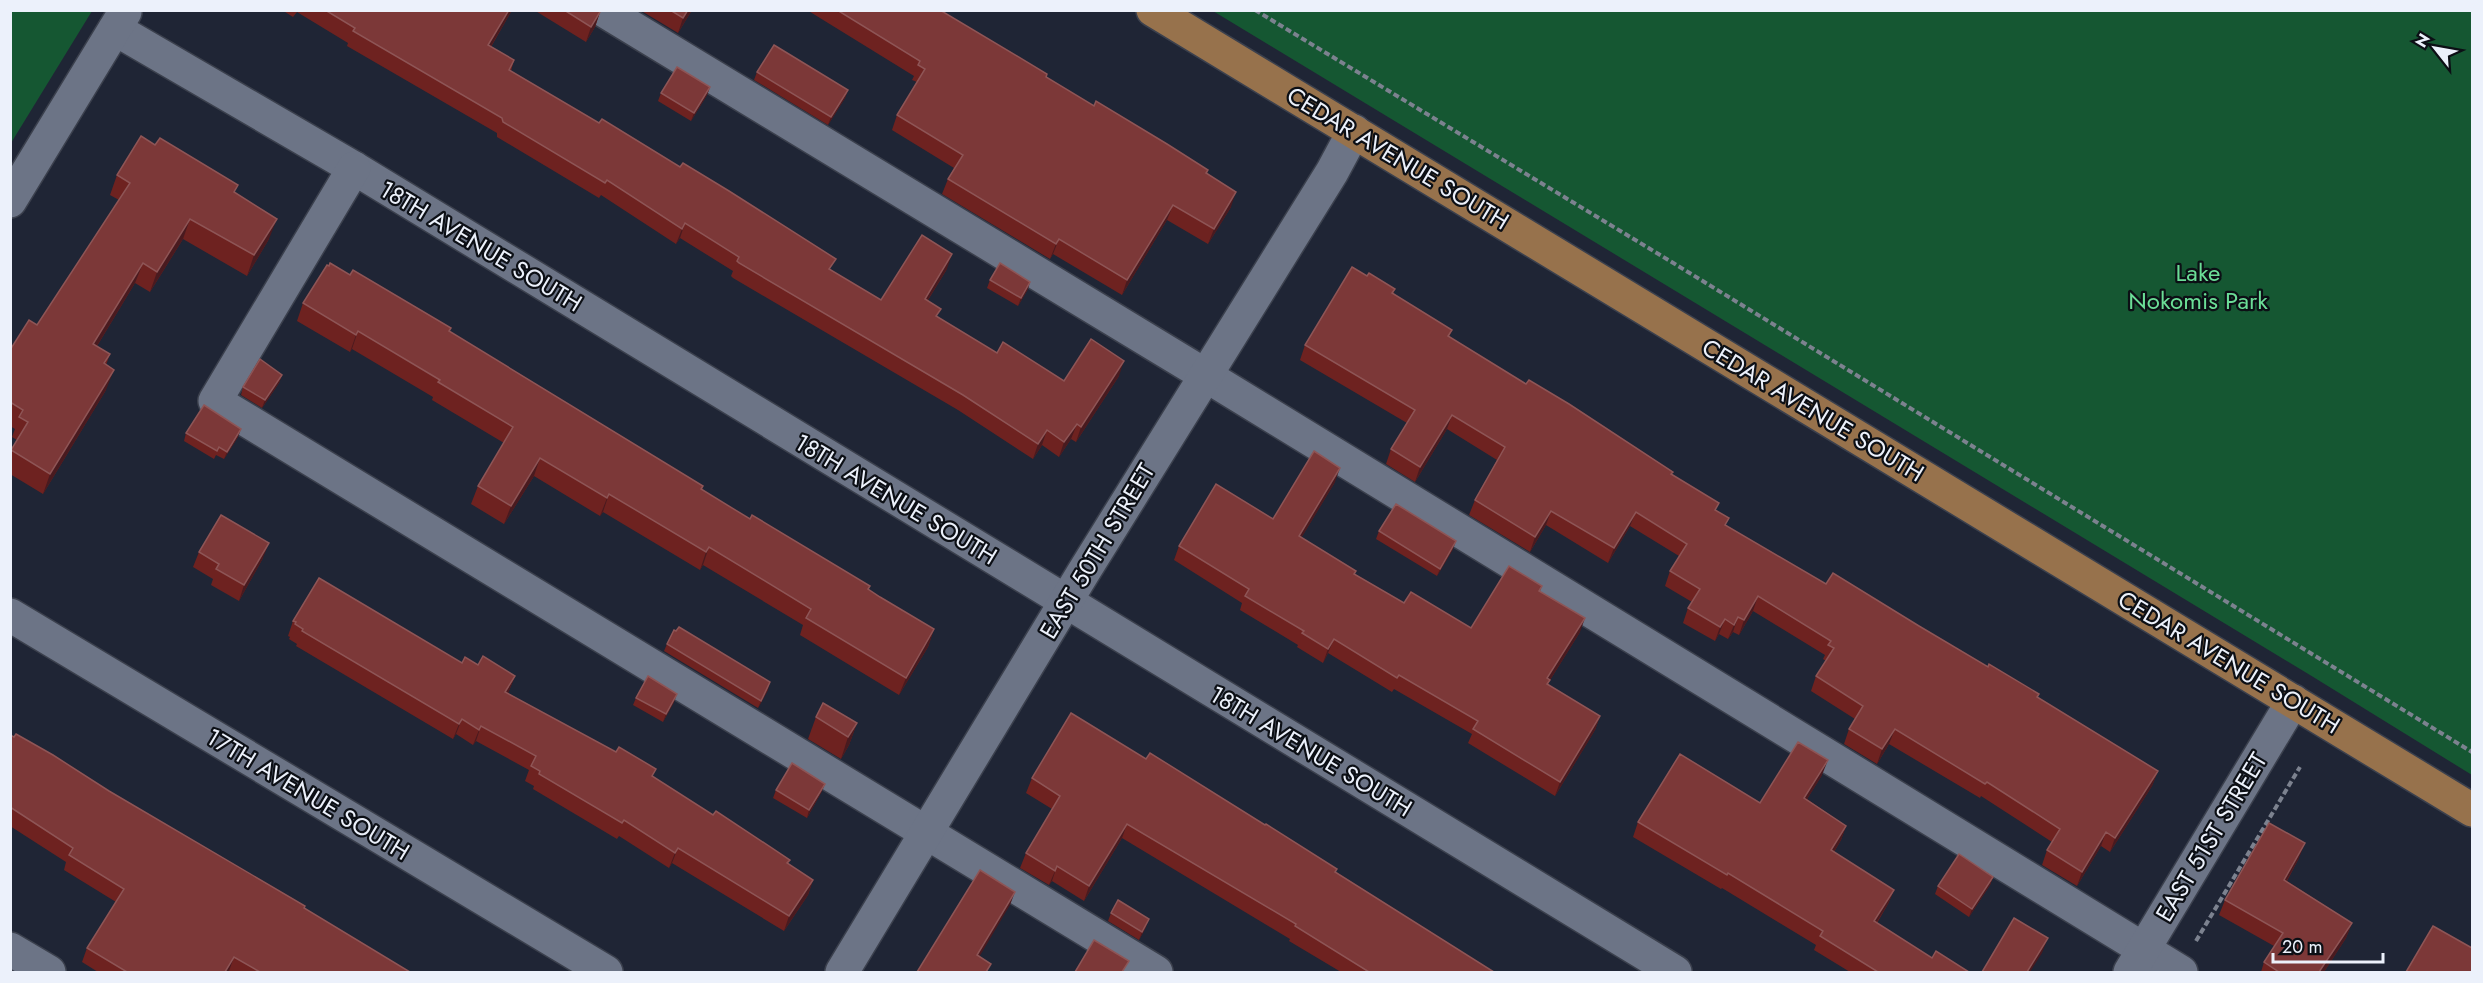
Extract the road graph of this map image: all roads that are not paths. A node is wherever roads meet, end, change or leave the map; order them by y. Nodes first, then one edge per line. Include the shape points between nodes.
1 (603, 10) edge
2 (1153, 10) edge
3 (120, 20) edge
4 (1354, 131) junction
5 (354, 168) junction
6 (10, 201) edge
7 (1206, 375) junction
8 (1066, 602) junction
9 (10, 615) edge
10 (2293, 701) junction
11 (2472, 810) edge
12 (928, 832) junction
13 (10, 949) edge
14 (2137, 961) edge
15 (2180, 971) edge
16 (49, 972) edge
17 (606, 972) edge
18 (842, 972) edge
19 (1156, 972) edge
20 (1675, 972) edge

1 - 7 street
2 - 4 main road, CEDAR AVENUE SOUTH
3 - 5 street, 18TH AVENUE SOUTH
3 - 6 street
4 - 7 street, EAST 50TH STREET
4 - 10 main road, CEDAR AVENUE SOUTH
5 - 8 street, 18TH AVENUE SOUTH
5 - 12 street via 215,401
7 - 8 street, EAST 50TH STREET
7 - 14 street
8 - 12 street, EAST 50TH STREET
8 - 20 street, 18TH AVENUE SOUTH
9 - 17 street, 17TH AVENUE SOUTH
10 - 11 main road, CEDAR AVENUE SOUTH
10 - 14 street, EAST 51ST STREET
12 - 18 street, EAST 50TH STREET
12 - 19 street
13 - 16 street
14 - 15 street

